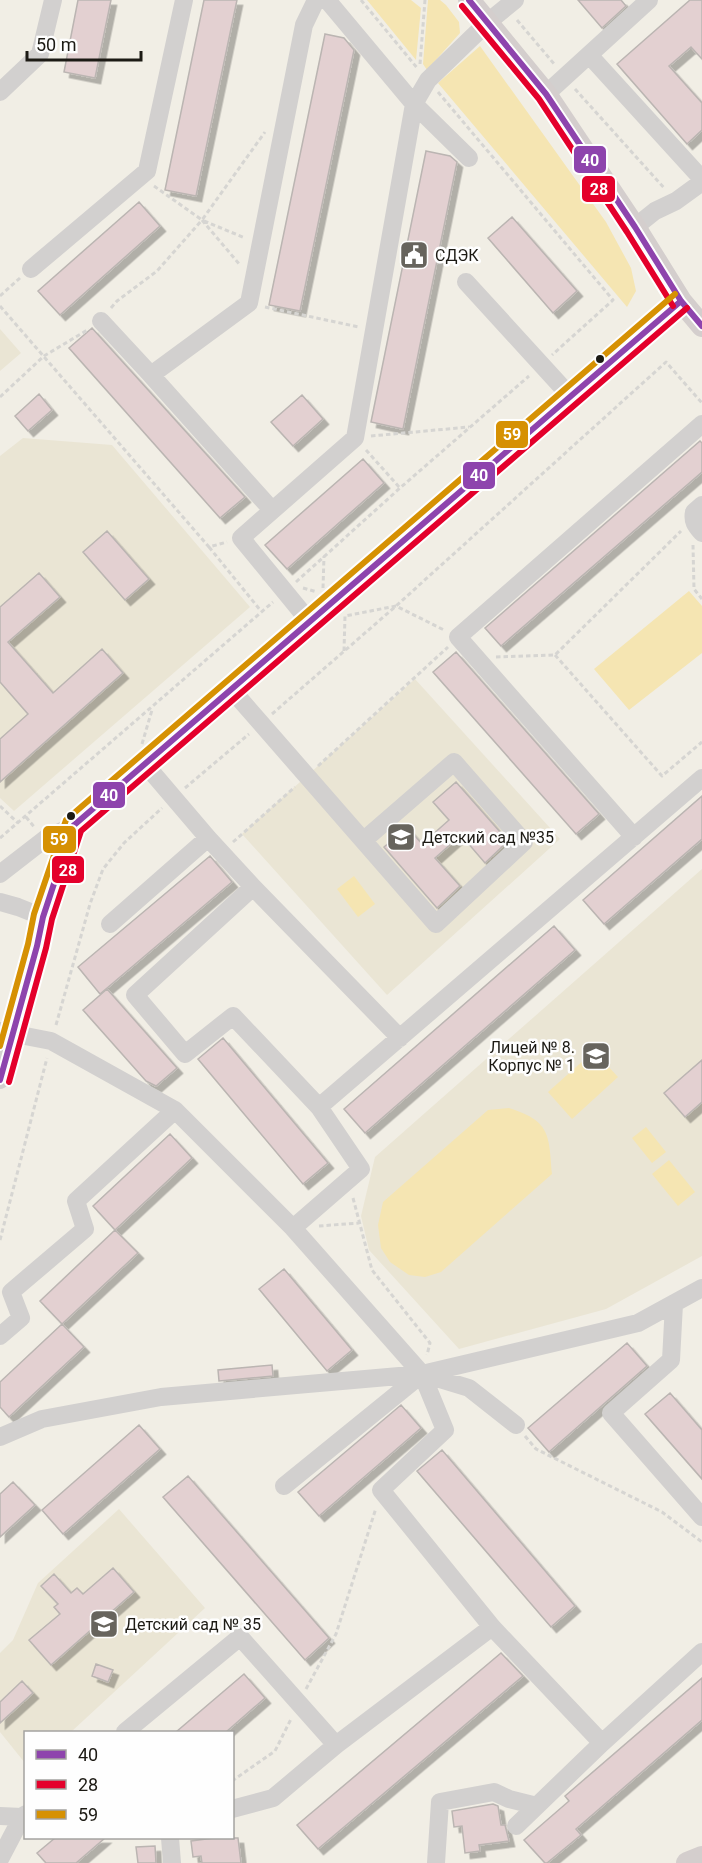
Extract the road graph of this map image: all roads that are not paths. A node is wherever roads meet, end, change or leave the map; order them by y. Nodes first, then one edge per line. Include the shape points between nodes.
1 (53, 0) edge
2 (184, 0) edge
3 (316, 0) edge
4 (327, 0) edge
5 (469, 0) edge
6 (649, 0) edge
7 (511, 4) edge
8 (488, 22) junction
9 (590, 56) junction
10 (0, 92) edge
11 (546, 94) junction
12 (414, 104) junction
13 (469, 158) dead end
14 (702, 180) edge
15 (635, 226) junction
16 (31, 269) road end
17 (466, 282) dead end
18 (681, 301) junction
19 (101, 321) road end
20 (702, 326) edge
21 (150, 375) junction
22 (571, 397) junction
23 (702, 424) edge
24 (272, 510) junction
25 (309, 621) junction
26 (231, 689) junction
27 (144, 763) junction
28 (702, 778) edge
29 (73, 826) junction
30 (634, 837) junction
31 (208, 838) junction
32 (364, 840) junction
33 (0, 874) edge
34 (253, 887) junction
35 (0, 902) edge
36 (43, 917) junction
37 (110, 924) dead end
38 (6, 1032) edge
39 (400, 1038) junction
40 (0, 1080) edge
41 (319, 1107) junction
42 (175, 1110) junction
43 (293, 1228) junction
44 (702, 1288) edge
45 (674, 1304) junction
46 (0, 1336) edge
47 (422, 1374) junction
48 (516, 1425) road end
49 (0, 1437) edge
50 (284, 1486) dead end
51 (702, 1517) edge
52 (492, 1627) junction
53 (702, 1652) edge
54 (126, 1731) edge
55 (602, 1743) junction
56 (336, 1745) junction
57 (537, 1806) junction
58 (234, 1808) edge
59 (0, 1816) edge
60 (24, 1816) edge
61 (516, 1826) dead end
62 (170, 1839) edge
63 (702, 1857) edge
64 (0, 1859) edge
65 (172, 1863) edge
66 (436, 1863) edge
67 (687, 1863) edge

1 - 10 street via 40,54
2 - 16 street via 147,171
3 - 21 street via 304,25 249,303
4 - 12 street
5 - 8 main road
6 - 9 street
7 - 8 street
8 - 11 main road
8 - 12 street via 423,75
9 - 11 street
9 - 14 street
11 - 15 main road
12 - 13 street
12 - 24 street via 355,438
14 - 15 street
15 - 18 main road
17 - 22 street
18 - 20 main road
18 - 22 street
19 - 21 street
21 - 24 street
22 - 25 street
23 - 30 street via 458,637
24 - 25 street via 241,538
25 - 26 street
26 - 27 street
26 - 32 street
27 - 29 street
27 - 31 street
28 - 30 street
29 - 33 street via 45,839
29 - 36 street
30 - 39 street
31 - 34 street
31 - 37 street
32 - 32 street via 436,924 524,842 454,762
34 - 39 street
34 - 41 street via 135,994 185,1054 233,1016
35 - 36 street
36 - 38 street via 37,946
38 - 40 street
38 - 42 street via 51,1041
39 - 41 street
41 - 43 street via 361,1169
42 - 43 street
42 - 46 street via 76,1201 85,1229 11,1292 21,1318
43 - 47 street
44 - 45 street
45 - 47 street via 638,1323
45 - 51 street via 671,1360 611,1413
47 - 48 street via 469,1388
47 - 49 street via 161,1397 42,1419
47 - 50 street
47 - 52 street via 445,1430 381,1490
52 - 55 street
52 - 56 street
53 - 55 street
54 - 56 street via 240,1637
55 - 57 street
56 - 58 street via 273,1798
57 - 61 street
57 - 66 street via 494,1792 440,1802
59 - 60 street
60 - 64 street
62 - 65 street
63 - 67 main road

